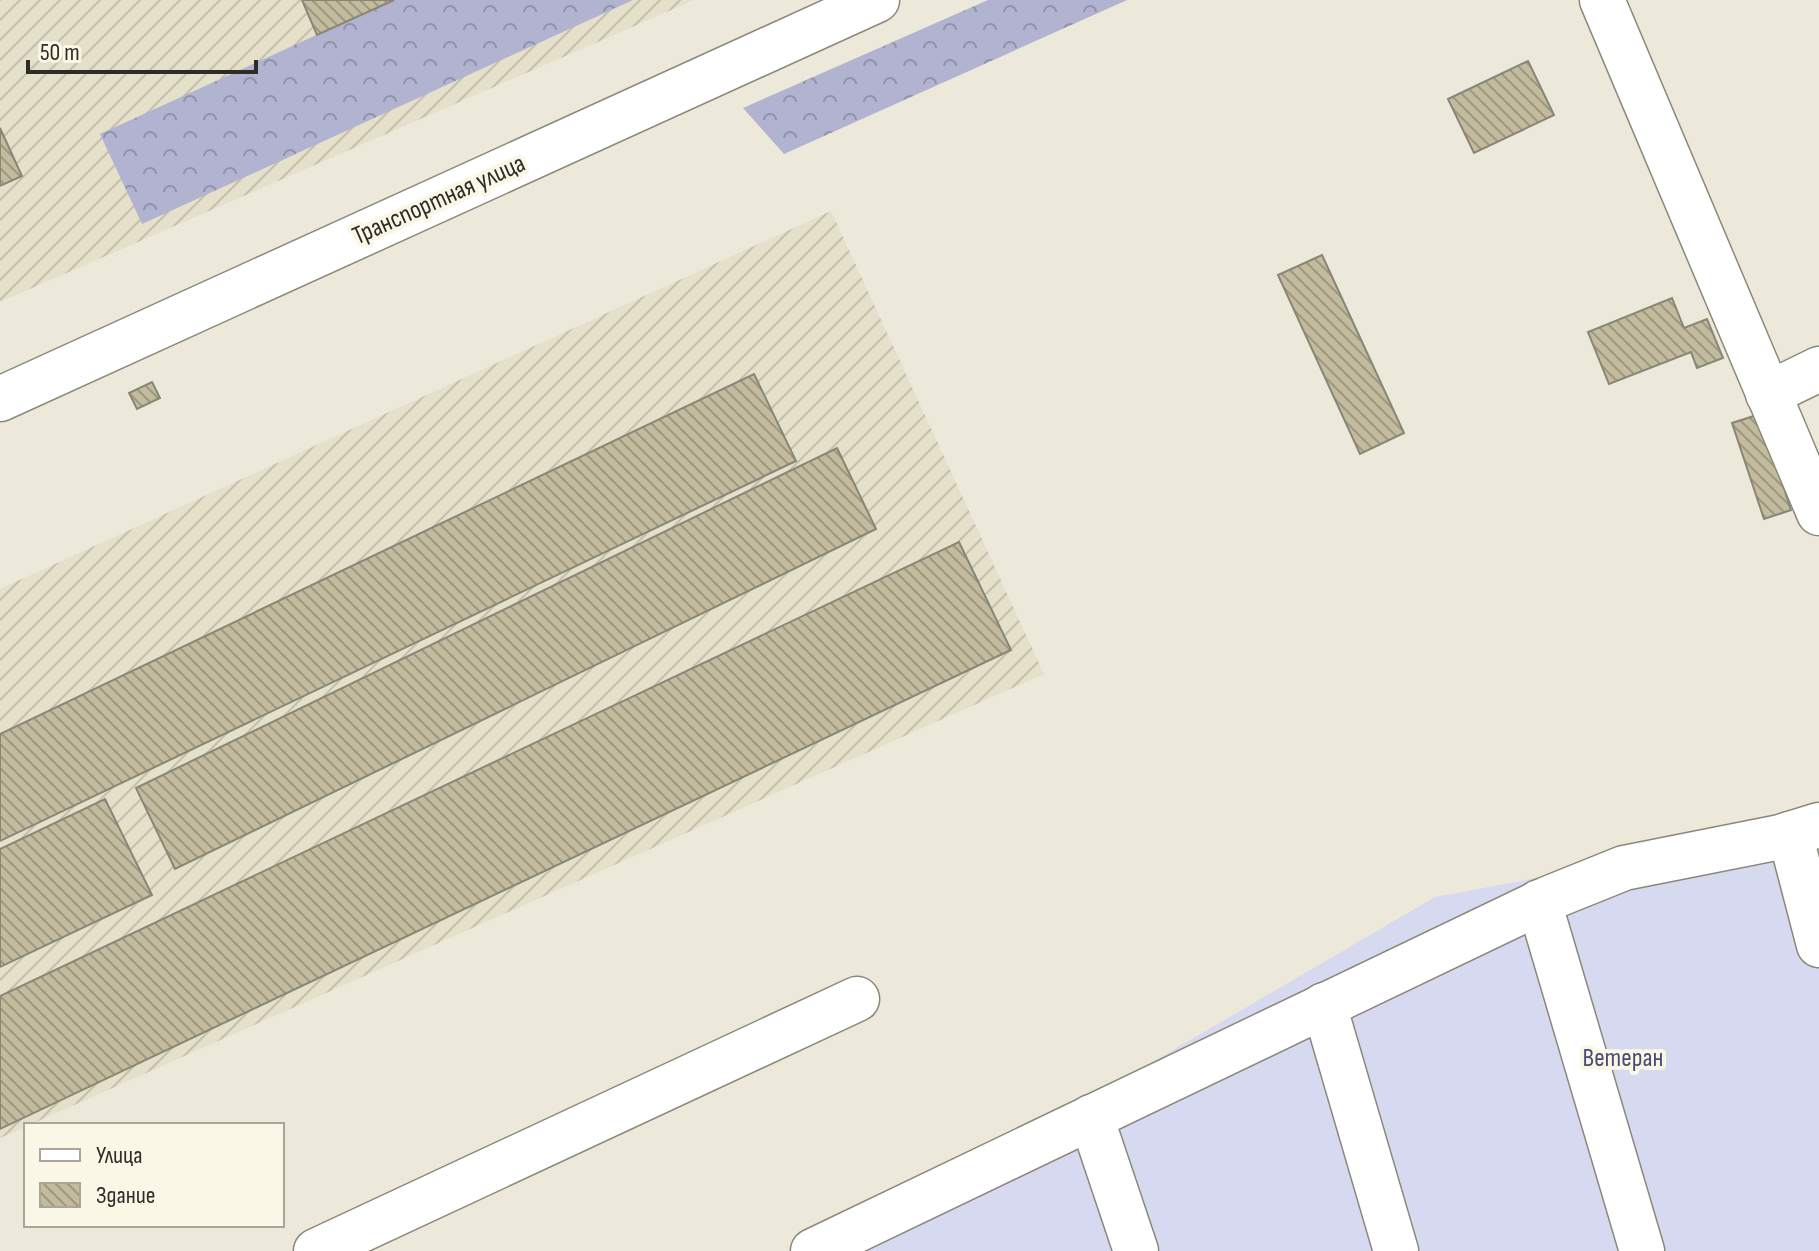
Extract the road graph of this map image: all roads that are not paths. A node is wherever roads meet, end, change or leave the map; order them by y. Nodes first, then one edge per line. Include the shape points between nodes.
1 (877, 0) edge
2 (1602, 0) edge
3 (1819, 369) edge
4 (1768, 394) junction
5 (0, 399) edge
6 (1819, 513) edge
7 (1805, 830) edge
8 (1539, 902) junction
9 (1819, 945) edge
10 (857, 999) dead end
11 (1324, 1005) junction
12 (1091, 1117) junction
13 (316, 1251) edge
14 (813, 1251) edge
15 (1136, 1251) edge
16 (1396, 1251) edge
17 (1642, 1251) edge

1 - 5 street, Транспортная улица
2 - 4 street
3 - 4 street
4 - 6 street
7 - 8 street via 1624,868
7 - 9 street
8 - 11 street
8 - 17 street
10 - 13 street
11 - 12 street
11 - 16 street
12 - 14 street
12 - 15 street

